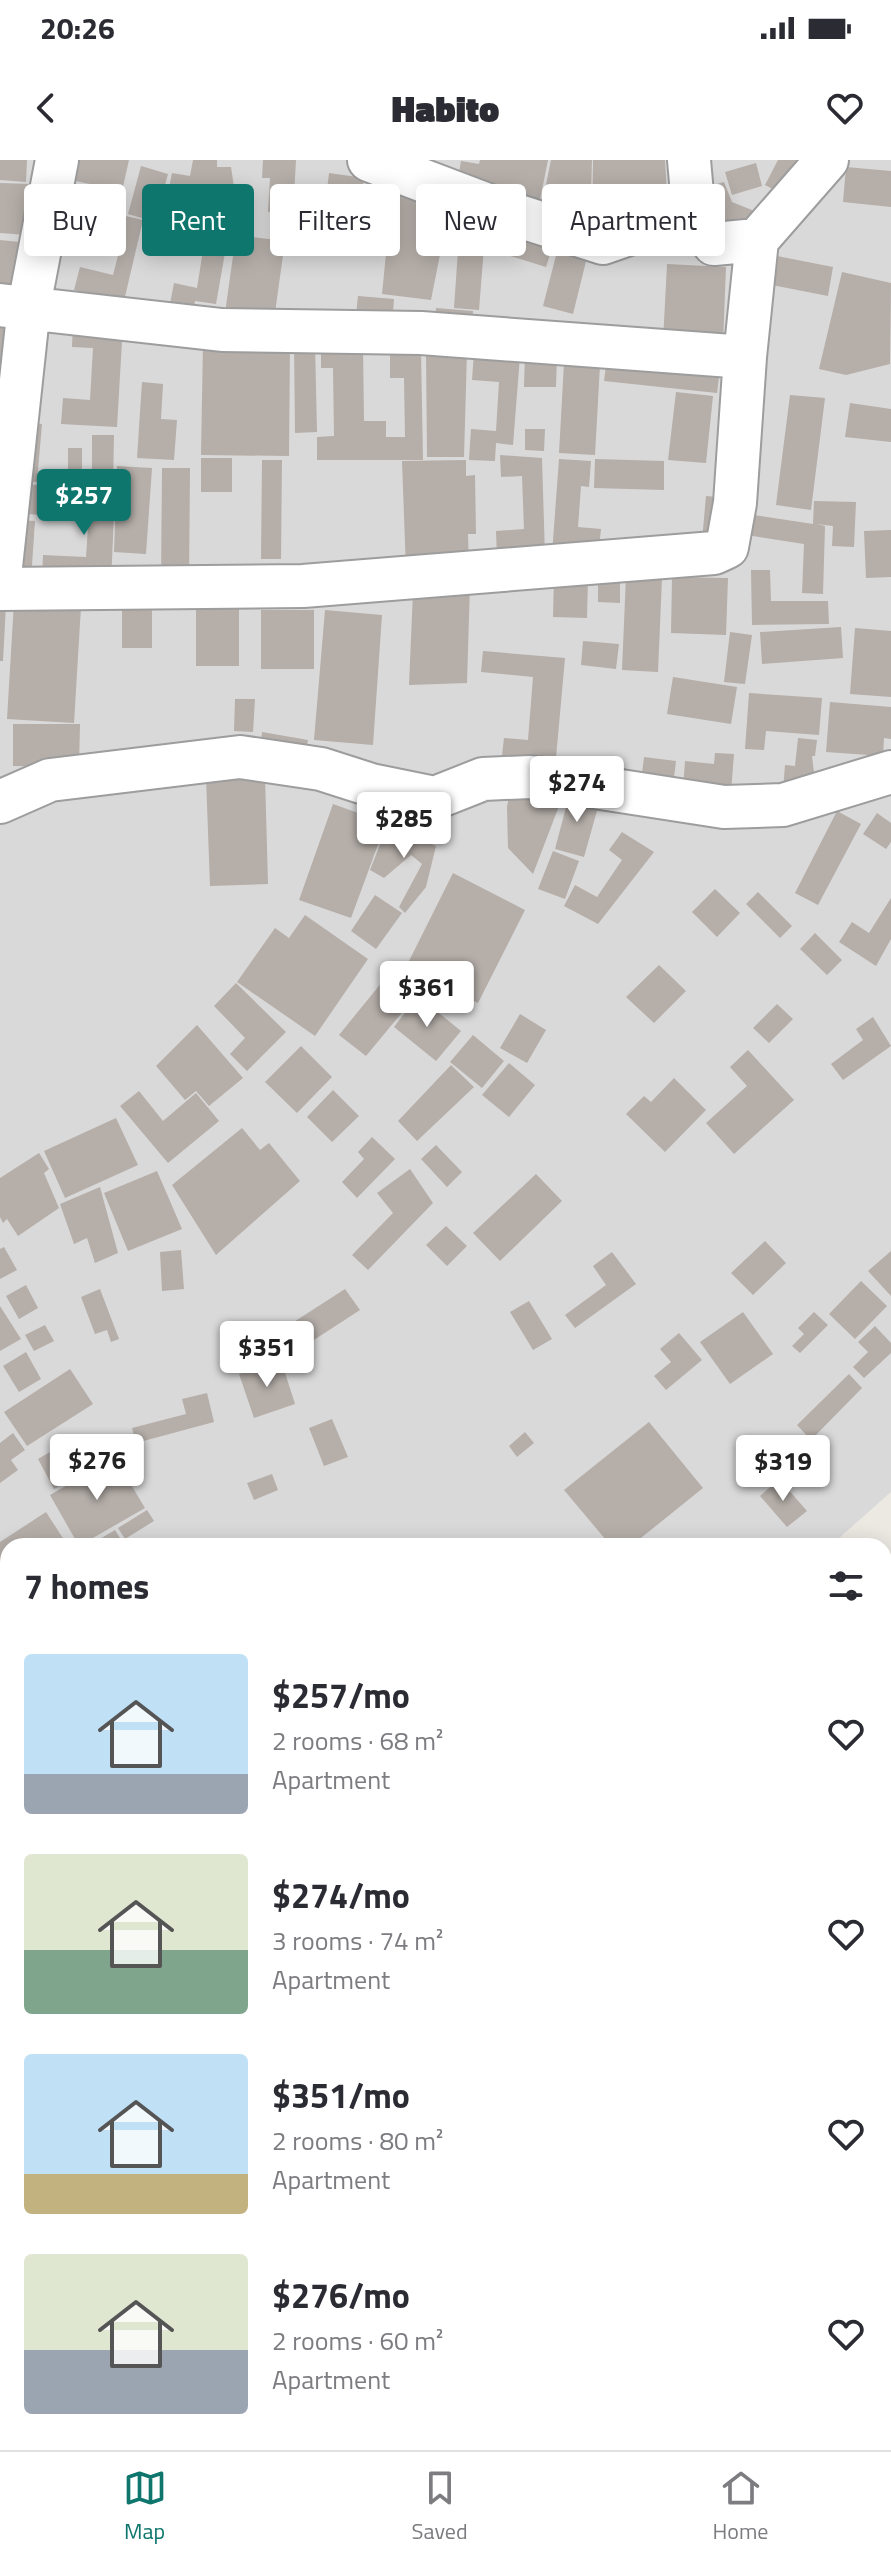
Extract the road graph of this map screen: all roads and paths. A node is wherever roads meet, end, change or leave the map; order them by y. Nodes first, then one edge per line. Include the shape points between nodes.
1 (57, 160) edge
2 (369, 160) edge
3 (689, 160) edge
4 (827, 160) edge
5 (691, 184) edge
6 (542, 223) edge
7 (757, 240) junction
8 (725, 243) edge
9 (15, 305) edge
10 (745, 357) junction
11 (0, 576) edge
12 (0, 589) edge
13 (891, 772) edge
14 (0, 802) edge

1 - 9 street
2 - 6 street
3 - 5 street
4 - 7 street
7 - 8 street
7 - 10 street
9 - 10 street via 222,330 421,333
9 - 11 street
10 - 12 street via 735,503 727,547 714,553 303,586
13 - 14 street via 783,805 724,807 530,777 483,779 435,798 321,769 240,757 50,780

